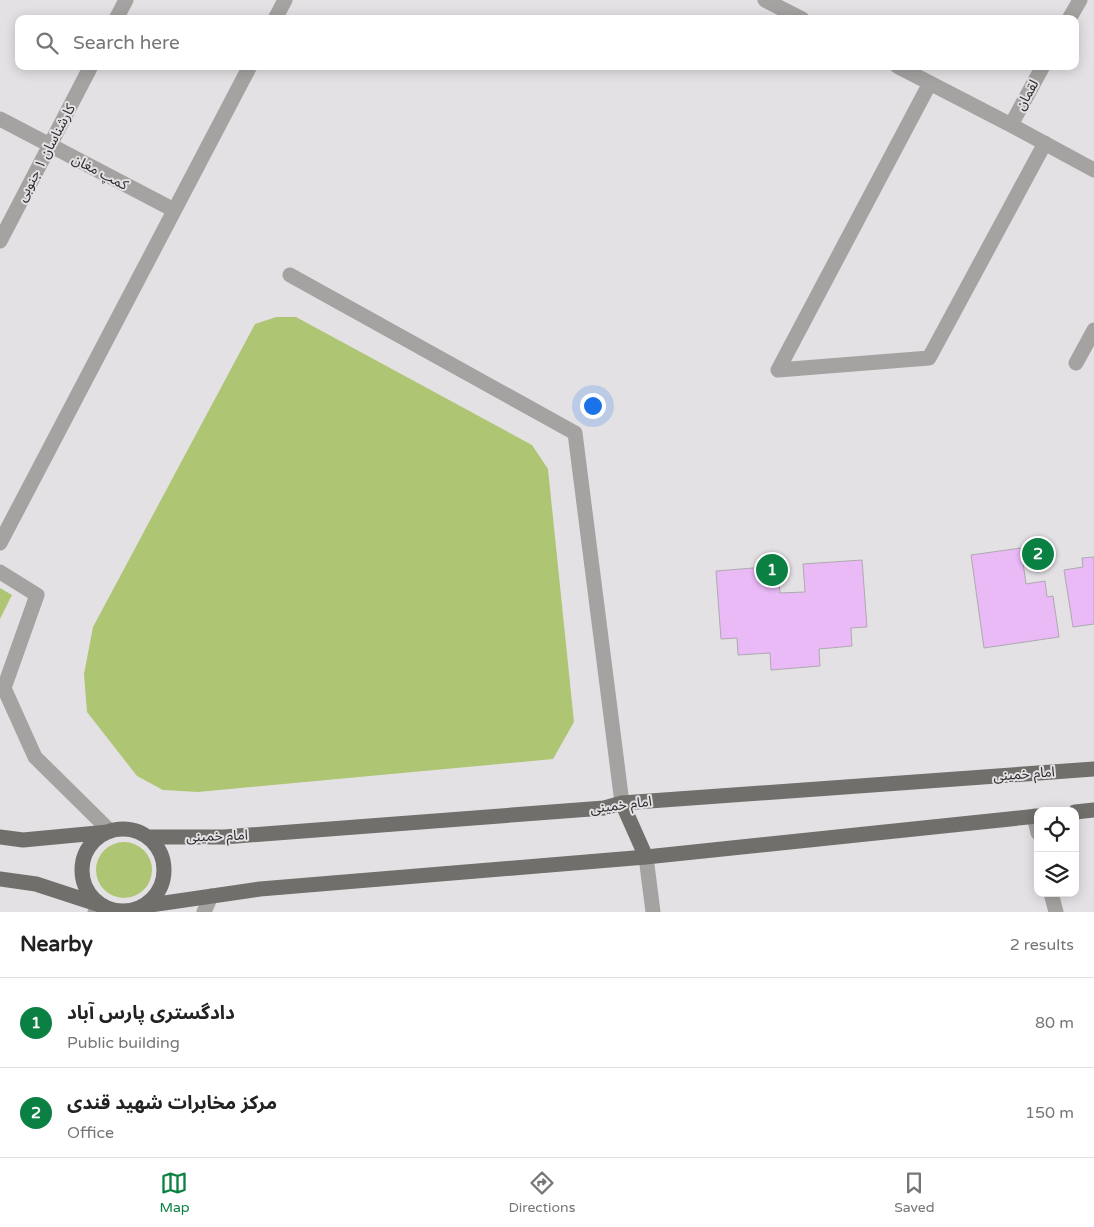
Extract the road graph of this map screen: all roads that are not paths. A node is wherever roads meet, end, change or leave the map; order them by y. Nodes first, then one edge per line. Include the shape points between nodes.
1 (126, 0) edge
2 (285, 0) edge
3 (764, 0) edge
4 (1080, 0) edge
5 (118, 15) edge
6 (277, 15) edge
7 (794, 15) edge
8 (1071, 15) edge
9 (90, 70) edge
10 (248, 70) edge
11 (905, 70) edge
12 (1041, 70) edge
13 (930, 83) junction
14 (0, 119) edge
15 (1011, 125) junction
16 (1045, 143) junction
17 (50, 145) junction
18 (1094, 170) edge
19 (174, 210) junction
20 (0, 241) edge
21 (290, 275) dead end
22 (1094, 330) edge
23 (1076, 364) dead end
24 (0, 543) edge
25 (0, 572) edge
26 (1094, 769) edge
27 (622, 803) junction
28 (1094, 810) edge
29 (1079, 812) edge
30 (1034, 816) edge
31 (110, 831) junction
32 (0, 837) edge
33 (148, 837) junction
34 (646, 857) junction
35 (0, 879) edge
36 (211, 896) junction
37 (1052, 897) edge
38 (144, 906) junction
39 (101, 910) edge
40 (204, 912) edge
41 (654, 912) edge
42 (1056, 912) edge

1 - 5 street
2 - 6 street
3 - 7 street
4 - 8 street
9 - 17 street, کارشناسان ۱ جنوبی
10 - 19 street
11 - 13 street
12 - 15 street, لقمان
13 - 15 street
13 - 16 street via 778,370 929,358
14 - 17 street, کمپ مغان
15 - 16 street
16 - 18 street
17 - 19 street, کمپ مغان
17 - 20 street, کارشناسان ۱ جنوبی
19 - 24 street
21 - 27 street via 575,433
22 - 23 street
25 - 31 street via 37,596 4,688 35,757
26 - 27 main road, امام خمینی
27 - 33 main road, امام خمینی via 604,808 224,837
27 - 34 main road
28 - 29 main road
30 - 34 main road
31 - 32 main road via 23,840
31 - 33 main road via 136,831
31 - 39 main road via 89,847 82,872 85,885
33 - 38 main road via 163,858 165,871 155,897
34 - 36 main road via 260,889
34 - 41 street
35 - 39 main road via 36,884
36 - 38 main road
36 - 40 street
37 - 42 street
38 - 39 main road via 131,911

